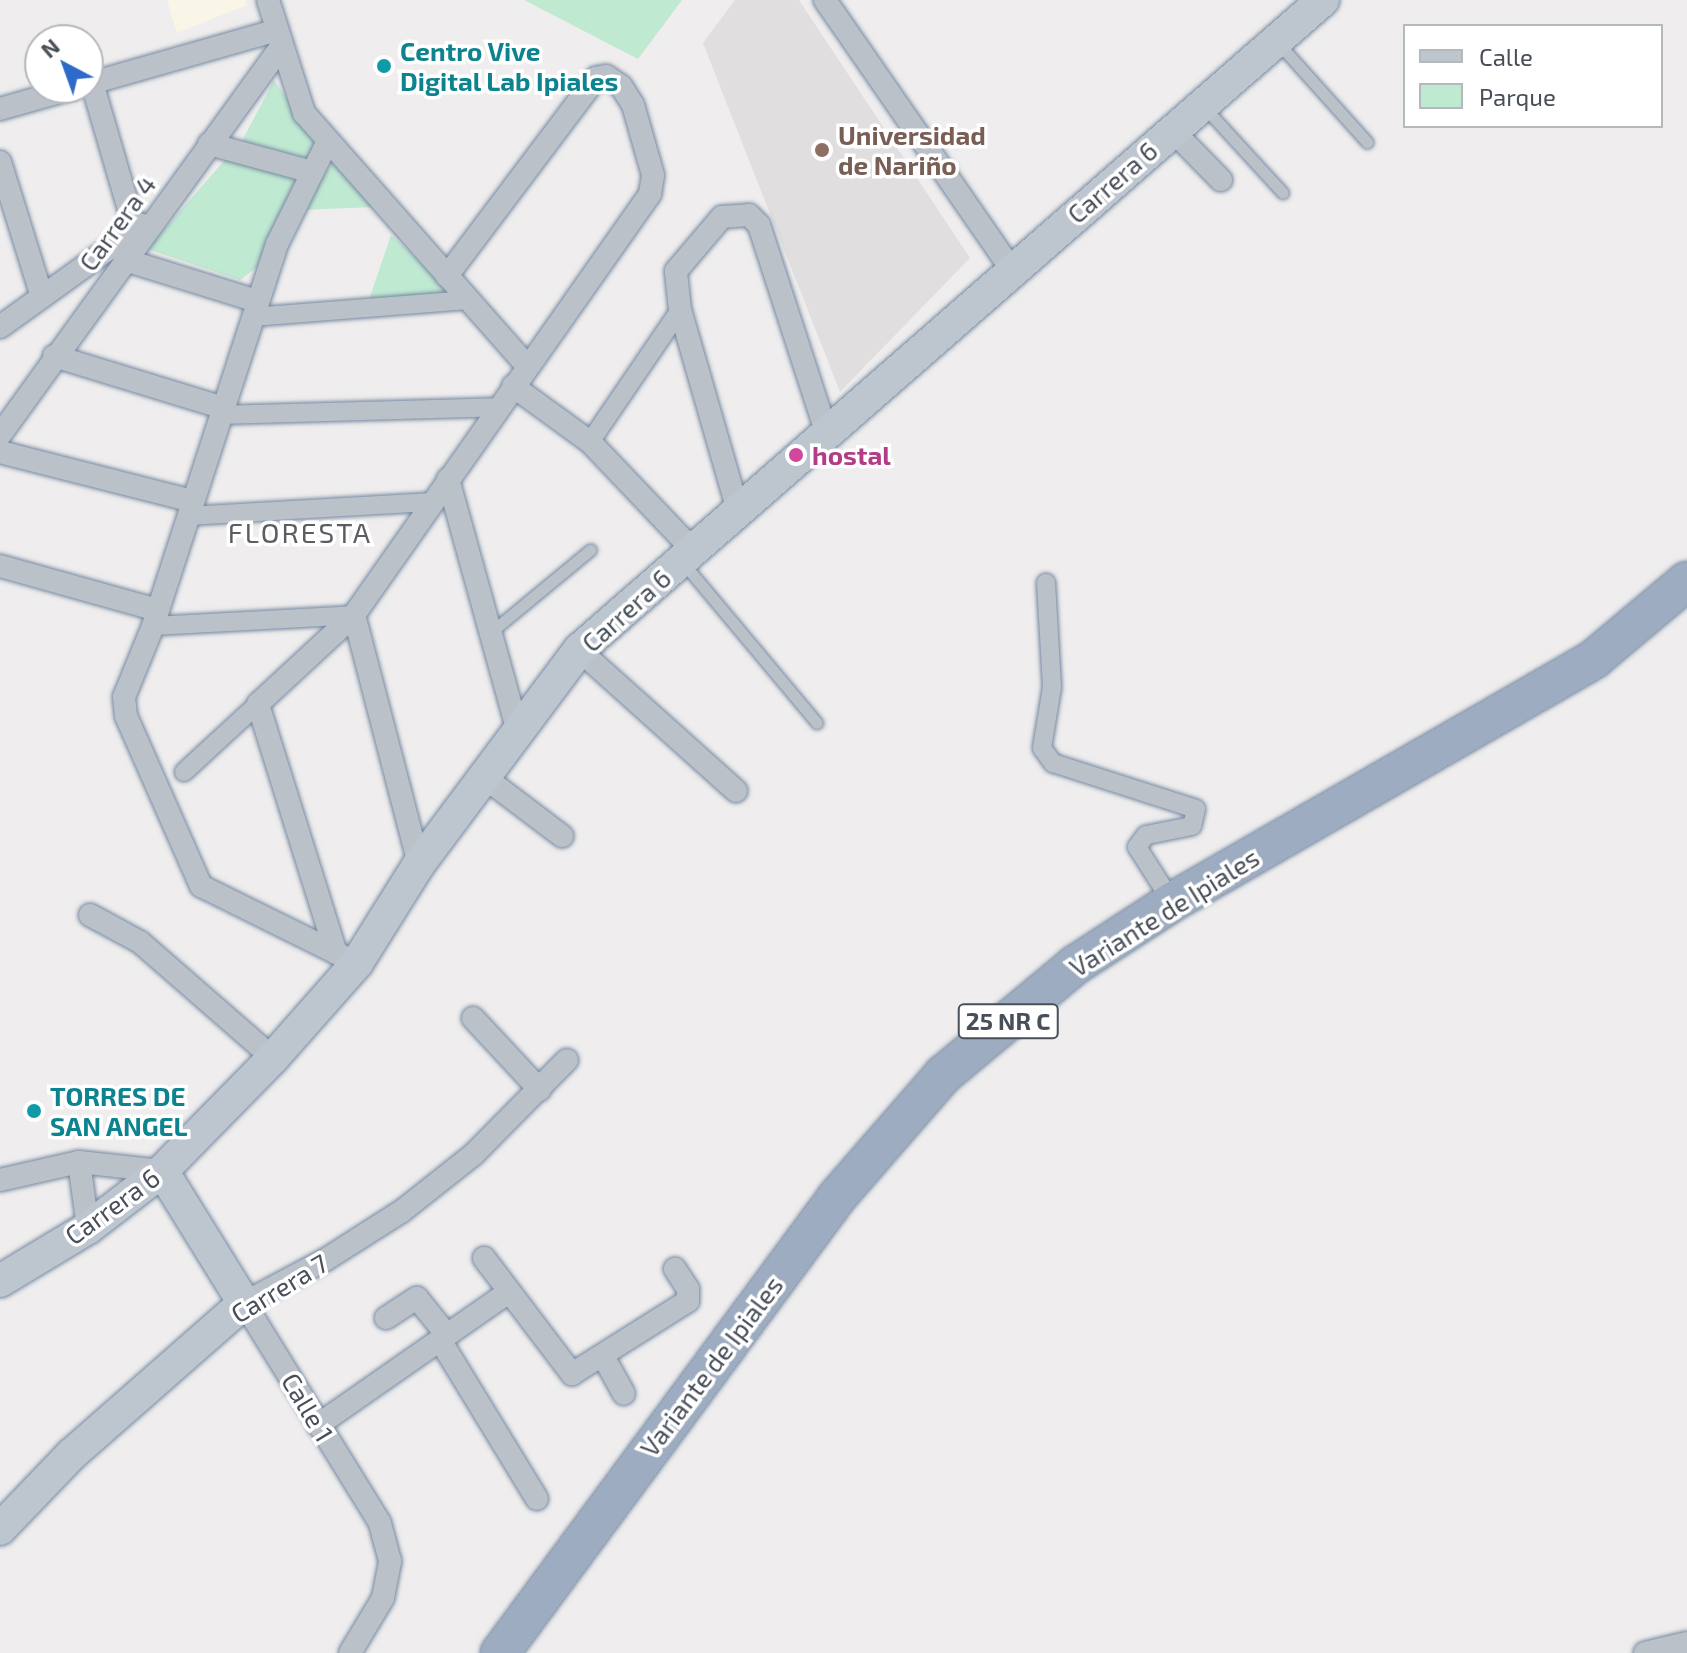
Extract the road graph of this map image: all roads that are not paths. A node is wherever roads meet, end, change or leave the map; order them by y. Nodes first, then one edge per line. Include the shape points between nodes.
1 (268, 0) edge
2 (825, 0) edge
3 (1323, 0) edge
4 (280, 38) junction
5 (1276, 41) junction
6 (104, 80) edge
7 (24, 102) edge
8 (91, 104) edge
9 (1202, 105) junction
10 (0, 109) edge
11 (1172, 130) junction
12 (1367, 142) dead end
13 (327, 143) junction
14 (209, 144) junction
15 (0, 162) edge
16 (312, 172) junction
17 (1221, 180) dead end
18 (1283, 193) dead end
19 (159, 212) junction
20 (135, 230) junction
21 (125, 260) junction
22 (1012, 270) junction
23 (447, 276) junction
24 (42, 297) junction
25 (468, 300) junction
26 (255, 309) junction
27 (680, 310) junction
28 (0, 327) edge
29 (54, 356) junction
30 (527, 366) junction
31 (513, 386) junction
32 (498, 407) junction
33 (220, 411) junction
34 (6, 418) edge
35 (826, 431) junction
36 (0, 435) edge
37 (590, 442) junction
38 (0, 452) edge
39 (448, 479) junction
40 (433, 502) junction
41 (737, 507) junction
42 (190, 508) junction
43 (590, 550) dead end
44 (686, 555) junction
45 (0, 566) edge
46 (1687, 581) edge
47 (1046, 583) dead end
48 (354, 615) junction
49 (156, 618) junction
50 (490, 633) junction
51 (579, 650) junction
52 (258, 704) junction
53 (817, 723) dead end
54 (517, 728) junction
55 (184, 772) dead end
56 (484, 777) junction
57 (736, 791) dead end
58 (562, 836) dead end
59 (419, 864) junction
60 (1172, 902) junction
61 (90, 915) dead end
62 (346, 958) junction
63 (473, 1018) dead end
64 (273, 1058) junction
65 (567, 1060) dead end
66 (540, 1090) junction
67 (79, 1162) junction
68 (162, 1171) junction
69 (0, 1180) edge
70 (88, 1228) junction
71 (484, 1258) dead end
72 (675, 1269) dead end
73 (0, 1281) edge
74 (509, 1292) junction
75 (244, 1303) junction
76 (386, 1318) dead end
77 (444, 1338) junction
78 (603, 1356) junction
79 (624, 1394) dead end
80 (318, 1425) junction
81 (537, 1499) dead end
82 (0, 1529) edge
83 (1687, 1643) edge
84 (350, 1653) edge
85 (500, 1653) edge
86 (1645, 1653) edge

1 - 4 street
2 - 22 street
3 - 5 main road, Carrera 6
4 - 6 street
4 - 13 street via 304,113
4 - 14 street, Carrera 4
5 - 9 main road, Carrera 6
5 - 12 lane
7 - 10 street
8 - 20 street
9 - 11 main road, Carrera 6
9 - 18 lane
11 - 17 street
11 - 22 main road, Carrera 6
13 - 16 street
13 - 23 street
14 - 16 street
14 - 19 street, Carrera 4
15 - 24 street
16 - 26 street via 277,244
19 - 20 street
19 - 21 street, Carrera 4
20 - 24 street
21 - 26 street
21 - 29 street, Carrera 4
22 - 35 main road, Carrera 6
23 - 25 street
23 - 30 street via 596,78 606,76 621,86 633,105 653,175 650,194
24 - 28 street
25 - 26 street
25 - 30 street
26 - 33 street
27 - 35 street via 676,271 722,217 749,215 759,225
27 - 37 street
27 - 41 street
29 - 33 street
29 - 34 street, Carrera 4
30 - 31 street
31 - 32 street
31 - 37 street
32 - 33 street
32 - 39 street
33 - 42 street
34 - 36 street, Carrera 4
35 - 41 main road, Carrera 6
37 - 44 street
38 - 42 street
39 - 40 street
39 - 50 street
40 - 42 street
40 - 48 street
41 - 44 main road, Carrera 6
42 - 49 street
43 - 50 lane
44 - 51 main road, Carrera 6
44 - 53 lane
45 - 49 street
46 - 60 highway, Variante de Ipiales / 25 NR C via 1594,659
47 - 60 street via 1052,687 1042,748 1053,763 1196,809 1192,826 1160,829 1137,847
48 - 49 street
48 - 52 street
48 - 59 street
49 - 62 street via 128,682 126,716 191,871 215,897
50 - 54 street
51 - 54 main road, Carrera 6
51 - 57 street
52 - 55 street
52 - 62 street
54 - 56 main road, Carrera 6
56 - 58 street
56 - 59 main road, Carrera 6
59 - 62 main road, Carrera 6
60 - 85 highway, Variante de Ipiales / 25 NR C via 1075,965 943,1075 837,1197
61 - 64 street via 140,942
62 - 64 main road, Carrera 6
63 - 66 street
64 - 68 main road, Carrera 6
65 - 66 street, Carrera 7
66 - 75 street, Carrera 7 via 474,1154 402,1211
67 - 68 street
67 - 69 street
67 - 70 street
68 - 70 main road, Carrera 6
68 - 75 main road, Calle 1
70 - 73 main road, Carrera 6
71 - 74 street
72 - 78 street via 688,1289 688,1301
74 - 77 street
74 - 78 street via 568,1373
75 - 80 street, Calle 1
75 - 82 main road, Carrera 7 via 71,1455
76 - 77 street via 417,1298
77 - 80 street
77 - 81 street
78 - 79 street
80 - 84 street, Calle 1 via 380,1523 390,1561 383,1598
83 - 86 street

